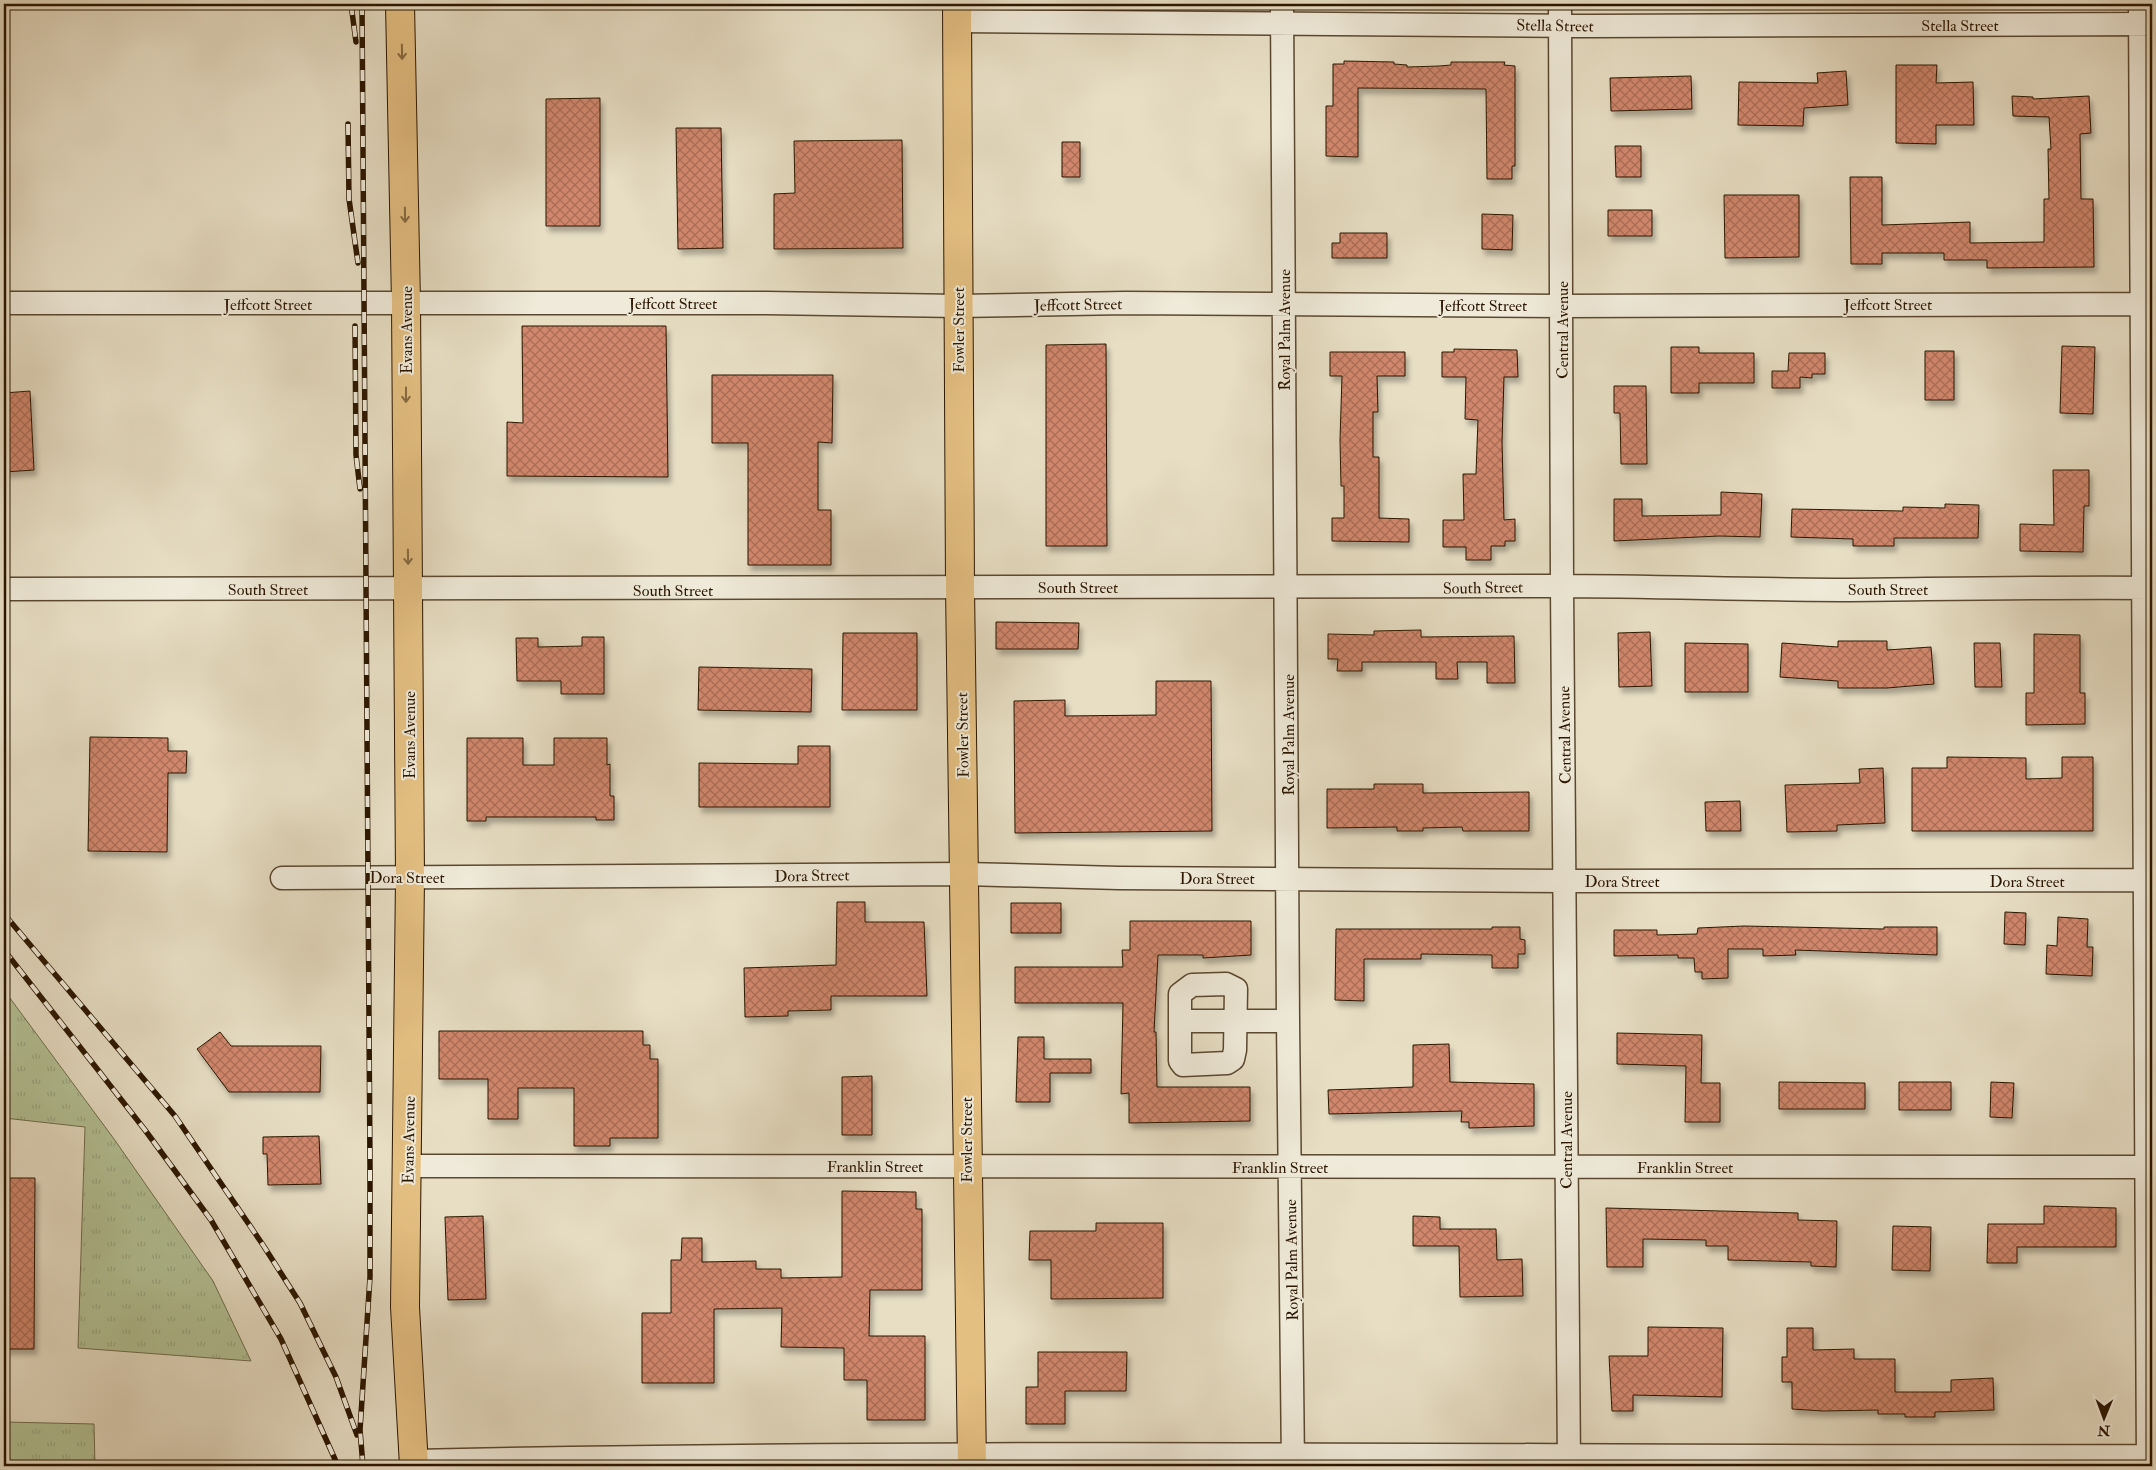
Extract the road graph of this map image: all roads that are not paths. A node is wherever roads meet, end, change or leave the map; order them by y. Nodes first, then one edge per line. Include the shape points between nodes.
1 (400, 4) edge
2 (957, 12) edge
3 (1282, 14) edge
4 (1560, 14) edge
5 (2144, 18) edge
6 (406, 303) junction
7 (1284, 303) junction
8 (4, 304) edge
9 (2147, 304) edge
10 (958, 306) junction
11 (1562, 306) junction
12 (1562, 586) junction
13 (960, 587) junction
14 (409, 588) junction
15 (1287, 588) junction
16 (2148, 588) edge
17 (4, 589) edge
18 (965, 874) junction
19 (282, 878) dead end
20 (410, 878) junction
21 (1289, 878) junction
22 (2149, 880) edge
23 (1565, 881) junction
24 (1180, 1021) junction
25 (1235, 1022) junction
26 (1288, 1022) junction
27 (408, 1166) junction
28 (966, 1166) junction
29 (1566, 1166) junction
30 (1290, 1167) junction
31 (2150, 1167) edge
32 (1293, 1460) edge
33 (2149, 1460) edge
34 (972, 1461) edge
35 (1569, 1461) edge
36 (414, 1464) edge

1 -> 6 main road, Evans Avenue
2 - 3 street, Stella Street
2 - 10 main road, Fowler Street
3 - 4 street, Stella Street
3 - 7 street, Royal Palm Avenue
4 - 5 street, Stella Street
4 - 11 street, Central Avenue
5 - 9 street
6 - 8 street, Jeffcott Street
6 - 10 street, Jeffcott Street
6 -> 14 main road, Evans Avenue
7 - 10 street, Jeffcott Street
7 - 11 street, Jeffcott Street
7 - 15 street, Royal Palm Avenue
9 - 11 street, Jeffcott Street
9 - 16 street
10 - 13 main road, Fowler Street
11 - 12 street, Central Avenue
12 - 15 street, South Street
12 - 16 street, South Street via 1845,590
12 - 23 street, Central Avenue
13 - 14 street, South Street via 688,590
13 - 15 street, South Street
13 - 18 main road, Fowler Street
14 - 17 street, South Street
14 - 20 main road, Evans Avenue
15 - 21 street, Royal Palm Avenue
16 - 22 street
18 - 20 street, Dora Street
18 - 21 street, Dora Street
18 - 28 main road, Fowler Street
19 - 20 street, Dora Street
20 - 27 main road, Evans Avenue
21 - 23 street, Dora Street
21 - 26 street, Royal Palm Avenue
22 - 23 street, Dora Street
22 - 31 street
23 - 29 street, Central Avenue
24 - 25 street
24 - 25 street via 1180,994 1184,989 1192,985 1226,984 1236,989
24 - 25 street via 1180,1061 1183,1065 1227,1063 1233,1059
25 - 26 street
26 - 30 street, Royal Palm Avenue
27 - 28 street, Franklin Street
27 - 36 main road, Evans Avenue via 405,1306
28 - 30 street, Franklin Street
28 - 34 main road, Fowler Street
29 - 30 street, Franklin Street
29 - 31 street, Franklin Street
29 - 35 street, Central Avenue
30 - 32 street, Royal Palm Avenue
31 - 33 street
32 - 34 street
32 - 35 street
33 - 35 street
34 - 36 street via 652,1455

